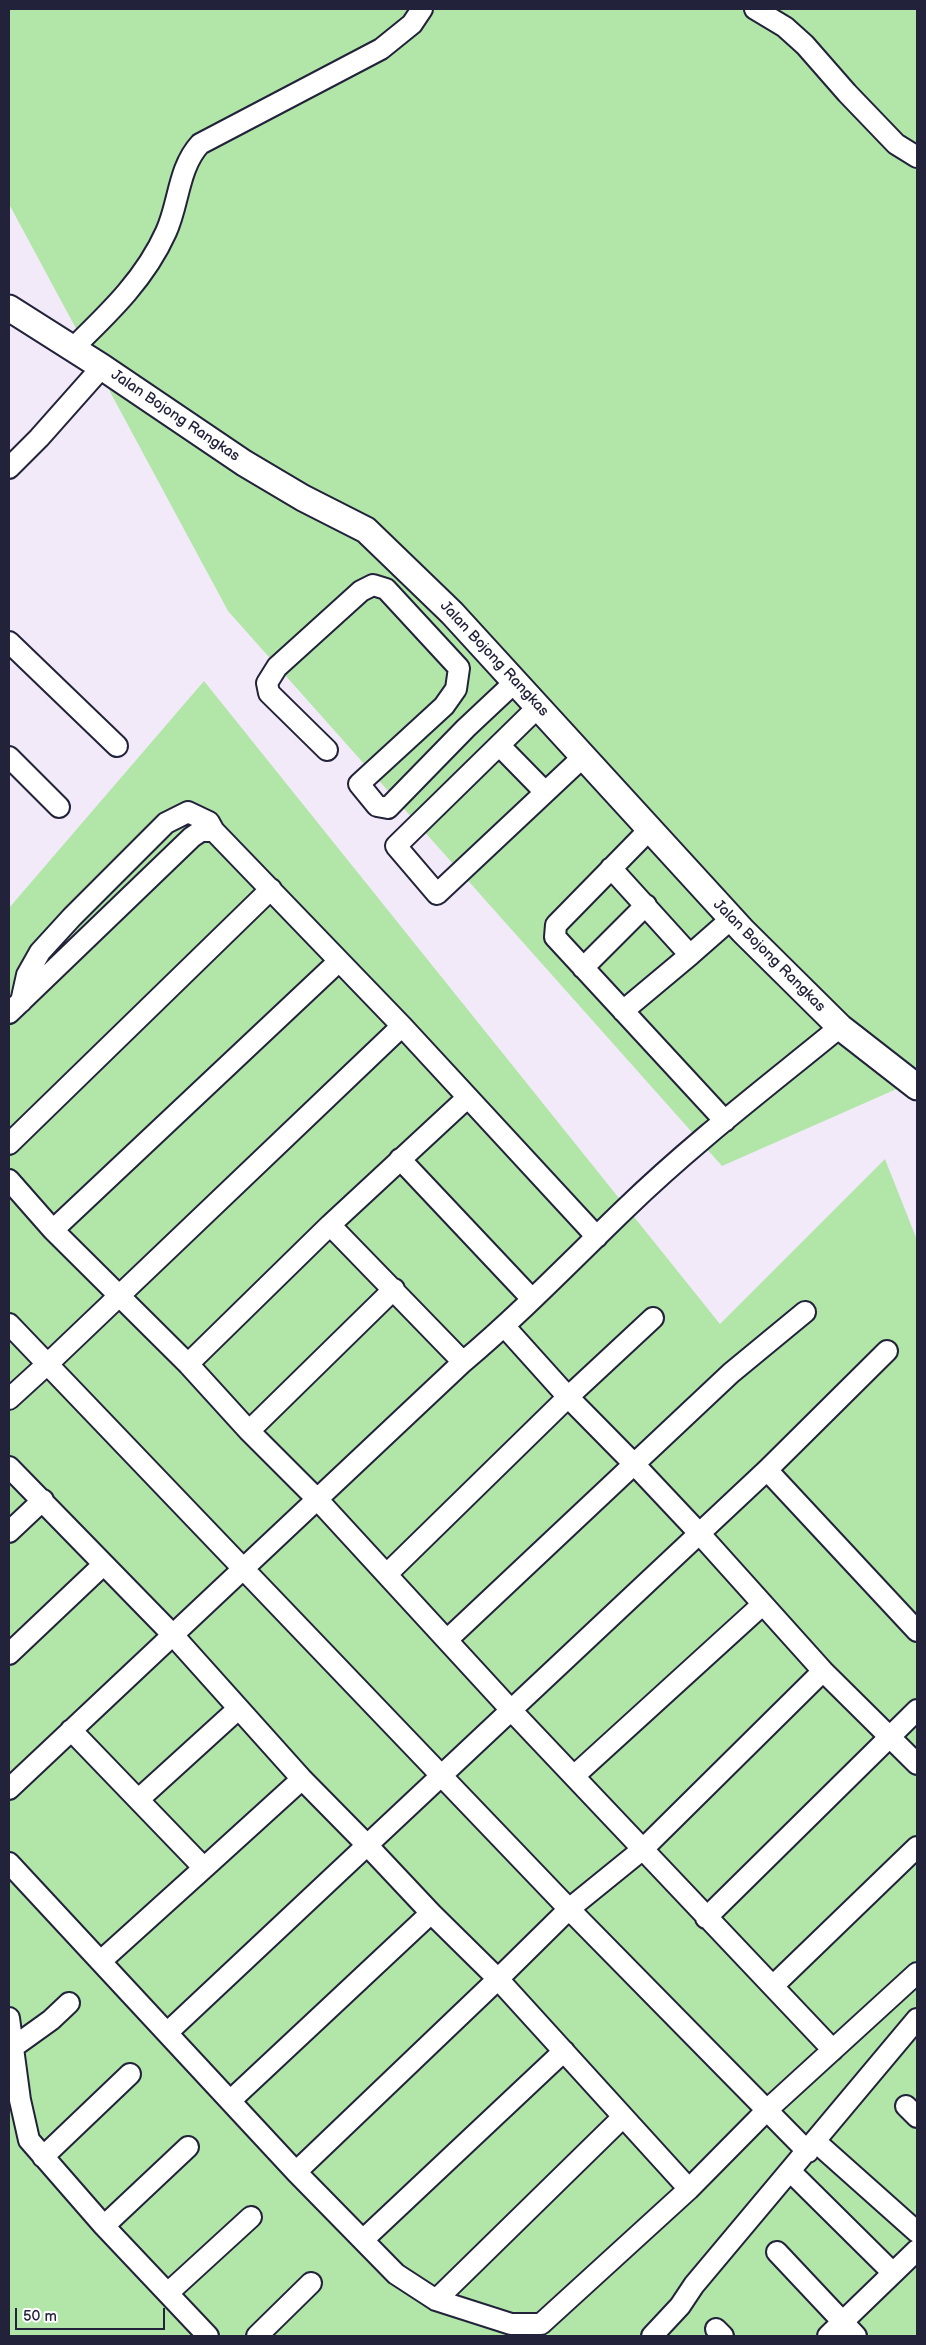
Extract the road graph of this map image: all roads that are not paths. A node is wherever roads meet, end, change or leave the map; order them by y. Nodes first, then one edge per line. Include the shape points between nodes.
1 (422, 9) edge
2 (755, 9) edge
3 (917, 157) edge
4 (9, 308) edge
5 (73, 348) junction
6 (102, 367) junction
7 (9, 468) edge
8 (9, 642) edge
9 (515, 682) junction
10 (538, 707) junction
11 (499, 745) junction
12 (117, 746) dead end
13 (327, 750) dead end
14 (584, 756) junction
15 (9, 757) edge
16 (545, 792) junction
17 (59, 807) dead end
18 (649, 830) junction
19 (214, 831) junction
20 (611, 868) junction
21 (271, 889) junction
22 (646, 905) junction
23 (731, 919) junction
24 (690, 955) junction
25 (340, 961) junction
26 (583, 968) junction
27 (15, 1008) edge
28 (623, 1011) junction
29 (402, 1026) junction
30 (840, 1027) junction
31 (917, 1087) edge
32 (467, 1098) junction
33 (725, 1121) junction
34 (9, 1144) edge
35 (400, 1159) junction
36 (9, 1180) edge
37 (330, 1225) junction
38 (53, 1230) junction
39 (597, 1237) junction
40 (394, 1289) junction
41 (120, 1296) junction
42 (532, 1299) junction
43 (805, 1312) dead end
44 (653, 1318) dead end
45 (9, 1324) edge
46 (505, 1327) junction
47 (887, 1351) dead end
48 (463, 1362) junction
49 (188, 1364) junction
50 (47, 1365) junction
51 (568, 1397) junction
52 (9, 1399) edge
53 (249, 1431) junction
54 (635, 1465) junction
55 (9, 1467) edge
56 (767, 1470) junction
57 (43, 1500) junction
58 (318, 1500) junction
59 (9, 1532) edge
60 (699, 1533) junction
61 (103, 1565) junction
62 (242, 1570) junction
63 (387, 1574) junction
64 (763, 1604) junction
65 (917, 1631) edge
66 (172, 1634) junction
67 (448, 1639) junction
68 (9, 1654) edge
69 (823, 1671) junction
70 (238, 1709) junction
71 (511, 1710) junction
72 (917, 1710) edge
73 (72, 1730) junction
74 (890, 1735) junction
75 (917, 1764) edge
76 (574, 1776) junction
77 (442, 1777) junction
78 (302, 1779) junction
79 (9, 1789) edge
80 (139, 1799) junction
81 (368, 1846) junction
82 (917, 1847) edge
83 (644, 1849) junction
84 (9, 1863) edge
85 (204, 1868) junction
86 (569, 1909) junction
87 (431, 1913) junction
88 (706, 1918) junction
89 (101, 1961) junction
90 (917, 1973) edge
91 (498, 1979) junction
92 (774, 1985) junction
93 (70, 2003) dead end
94 (9, 2018) edge
95 (917, 2019) edge
96 (168, 2032) junction
97 (12, 2048) junction
98 (834, 2050) junction
99 (564, 2051) junction
100 (130, 2074) dead end
101 (230, 2101) junction
102 (767, 2110) junction
103 (623, 2118) junction
104 (188, 2147) dead end
105 (812, 2147) junction
106 (43, 2157) junction
107 (296, 2172) junction
108 (791, 2172) junction
109 (689, 2189) junction
110 (251, 2217) dead end
111 (104, 2226) junction
112 (917, 2232) edge
113 (364, 2240) junction
114 (777, 2252) dead end
115 (908, 2264) edge
116 (311, 2283) dead end
117 (169, 2292) junction
118 (436, 2300) junction
119 (849, 2329) edge
120 (208, 2336) edge
121 (257, 2336) edge
122 (652, 2336) edge
123 (828, 2336) edge

1 - 5 street via 412,24 381,49 200,144 187,164 175,208 156,253 117,305
2 - 3 street via 785,27 805,45 896,144
4 - 5 main road, Jalan Bojong Rangkas
5 - 6 main road, Jalan Bojong Rangkas
6 - 7 street
6 - 9 main road, Jalan Bojong Rangkas via 244,463 366,530 423,583
8 - 12 street
9 - 10 main road, Jalan Bojong Rangkas
9 - 13 street via 388,808 377,806 359,784 444,706 456,689 459,668 386,589 373,584 361,591 277,667 267,683 269,693
10 - 11 street
10 - 14 main road, Jalan Bojong Rangkas
11 - 16 street
11 - 16 street via 396,846 437,894
14 - 16 street
14 - 18 main road, Jalan Bojong Rangkas
15 - 17 street
18 - 20 street
18 - 23 main road, Jalan Bojong Rangkas
19 - 21 street
19 - 27 street via 201,831 192,837
19 - 27 street via 208,822 188,812 166,823 40,952
20 - 22 street
20 - 26 street via 556,925 555,937
21 - 25 street
21 - 34 street
22 - 24 street
22 - 26 street
23 - 24 street
23 - 30 main road, Jalan Bojong Rangkas
24 - 28 street
25 - 29 street
25 - 38 street
26 - 28 street
28 - 33 street
29 - 32 street
29 - 41 street
30 - 31 main road, Jalan Bojong Rangkas
30 - 33 street
32 - 35 street
32 - 39 street
33 - 39 street
35 - 37 street
35 - 42 street
36 - 38 street
37 - 40 street
37 - 49 street
38 - 41 street
39 - 42 street
40 - 48 street
40 - 53 street
41 - 49 street
41 - 50 street
42 - 46 street
43 - 54 street via 732,1373
44 - 51 street
45 - 50 street
46 - 48 street
46 - 51 street
47 - 56 street
48 - 58 street
49 - 53 street
50 - 52 street
50 - 62 street
51 - 54 street
51 - 63 street
53 - 58 street
54 - 60 street
54 - 67 street
55 - 57 street
56 - 60 street
56 - 65 street
57 - 59 street
57 - 61 street
58 - 62 street
58 - 63 street
60 - 64 street
60 - 71 street
61 - 66 street
61 - 68 street
62 - 66 street
62 - 77 street
63 - 67 street
64 - 69 street
64 - 76 street
66 - 70 street
66 - 73 street
67 - 71 street
69 - 74 street
69 - 83 street
70 - 78 street
70 - 80 street
71 - 76 street
71 - 77 street
72 - 74 street
73 - 79 street
73 - 80 street
74 - 75 street
74 - 88 street
76 - 83 street
77 - 81 street
77 - 86 street
78 - 81 street
78 - 85 street
80 - 85 street
81 - 87 street
81 - 96 street
82 - 92 street
83 - 86 street
83 - 88 street
84 - 89 street
85 - 89 street
86 - 91 street
86 - 102 street
87 - 91 street
87 - 101 street
88 - 92 street
89 - 96 street
90 - 98 street
91 - 99 street
91 - 107 street
92 - 98 street
93 - 97 street
94 - 97 street
95 - 105 street
96 - 101 street
97 - 106 street via 25,2128 29,2140
98 - 102 street
99 - 103 street
99 - 113 street
100 - 106 street
101 - 107 street
102 - 105 street
102 - 109 street
103 - 109 street
103 - 118 street
104 - 111 street
105 - 108 street
105 - 112 street
106 - 111 street
107 - 113 street
108 - 115 street
108 - 122 street
109 - 118 street via 541,2324 511,2324
110 - 117 street
111 - 117 street
113 - 118 street via 396,2274
114 - 119 street
115 - 119 street
116 - 121 street
117 - 120 street
119 - 123 street

